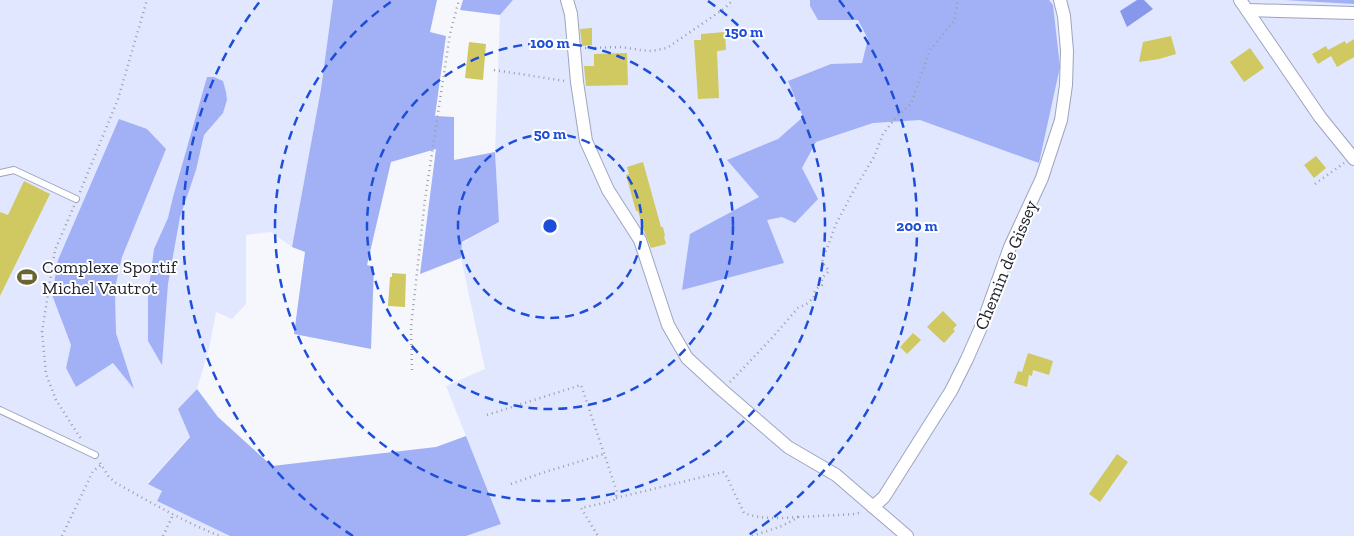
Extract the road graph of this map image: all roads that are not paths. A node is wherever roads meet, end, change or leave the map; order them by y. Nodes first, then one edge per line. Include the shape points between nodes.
1 (567, 0) edge
2 (1060, 0) edge
3 (1244, 5) edge
4 (1354, 13) edge
5 (1353, 158) edge
6 (0, 173) edge
7 (76, 200) road end
8 (0, 410) edge
9 (95, 455) road end
10 (874, 507) junction
11 (907, 536) edge

1 - 10 street via 586,141 608,190 640,240 668,326 687,358 788,447 836,475
2 - 10 street, Chemin de Gissey via 1067,51 1066,85 1061,120 1042,178 1010,247 982,325 950,391 884,497
3 - 4 street
3 - 5 street via 1320,116
6 - 7 lane via 14,170
8 - 9 lane
10 - 11 street

